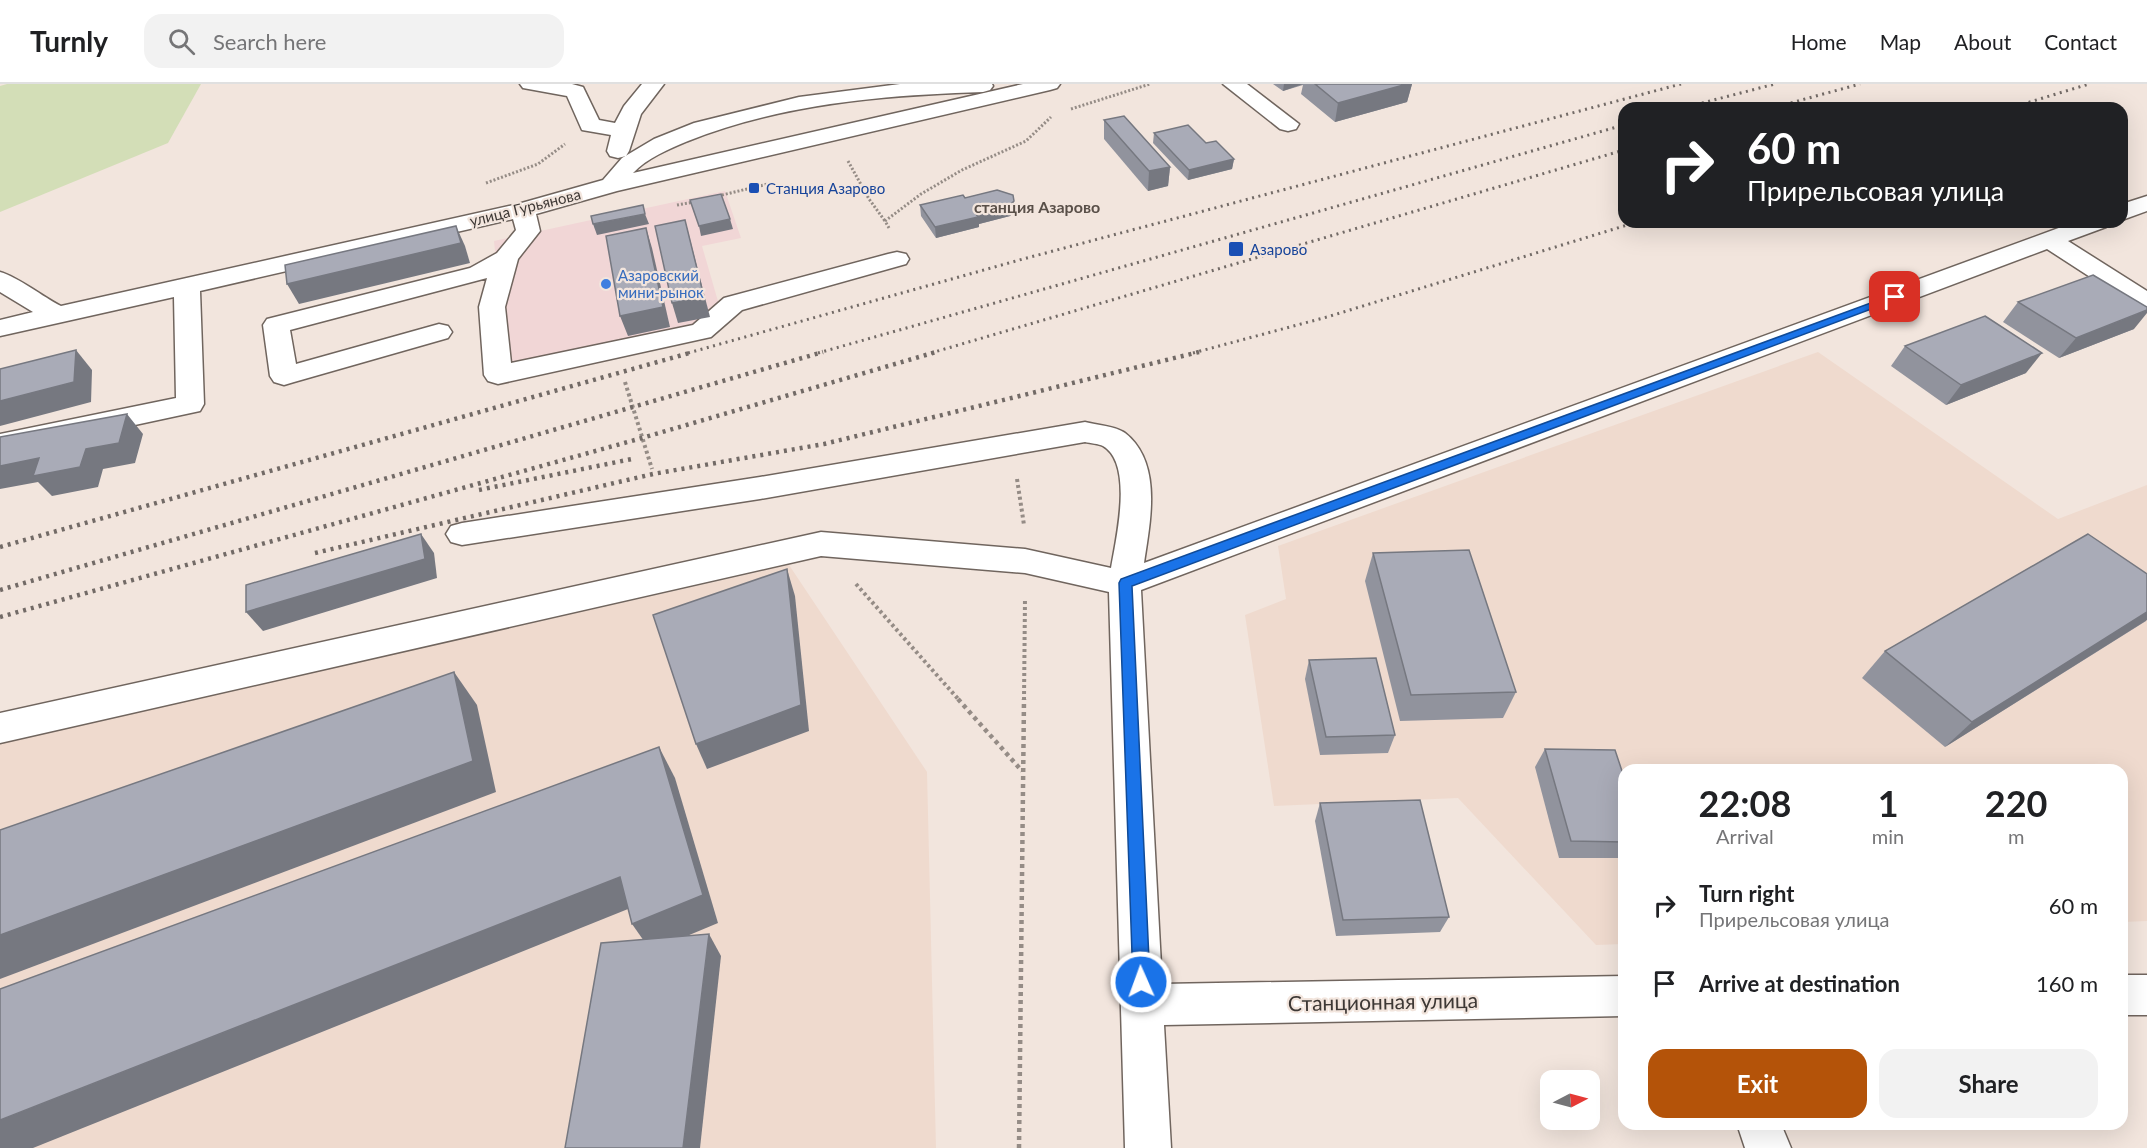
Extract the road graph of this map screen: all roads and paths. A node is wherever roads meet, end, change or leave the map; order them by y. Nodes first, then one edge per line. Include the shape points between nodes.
1 (530, 84) edge
2 (654, 84) edge
3 (1233, 84) edge
4 (1046, 85) edge
5 (578, 87) edge
6 (1053, 114) dead end
7 (1288, 124) dead end
8 (622, 131) junction
9 (849, 164) dead end
10 (611, 185) junction
11 (2147, 203) edge
12 (523, 210) junction
13 (2128, 211) edge
14 (885, 221) junction
15 (2081, 228) edge
16 (2049, 240) junction
17 (506, 258) junction
18 (897, 259) joint
19 (0, 280) edge
20 (187, 286) junction
21 (2147, 302) edge
22 (59, 316) junction
23 (0, 328) edge
24 (439, 332) dead end
25 (619, 349) junction
26 (0, 444) edge
27 (1017, 475) dead end
28 (666, 501) junction
29 (462, 534) dead end
30 (821, 544) junction
31 (1025, 561) junction
32 (1125, 583) junction
33 (0, 728) edge
34 (1022, 771) junction
35 (2147, 994) edge
36 (2128, 995) edge
37 (1618, 996) edge
38 (1142, 1005) junction
39 (1761, 1130) edge
40 (1019, 1148) edge
41 (1148, 1148) edge
42 (1768, 1148) edge

1 - 5 street
2 - 8 street via 639,98
3 - 7 street
4 - 10 street, улица Гурьянова
4 - 10 street via 944,86 820,101 723,121 668,140 630,164
5 - 8 street via 590,125
6 - 14 path via 1026,141 962,170
8 - 10 street
9 - 14 path
10 - 12 street, улица Гурьянова
11 - 13 street
12 - 17 street via 528,231
12 - 20 street, улица Гурьянова
14 - 18 path via 894,239
15 - 16 street
16 - 21 street
16 - 32 street
17 - 24 street via 479,273 276,325 284,376
17 - 25 street via 492,307 498,375
18 - 25 street via 734,304 702,331
19 - 22 street
20 - 22 street, улица Гурьянова
20 - 26 street via 190,404
22 - 23 street, улица Гурьянова
25 - 28 path via 646,455
27 - 31 path
28 - 29 street
28 - 32 street via 1085,432 1114,439 1133,464 1136,509
30 - 31 street
30 - 33 street
30 - 34 path
31 - 32 street
31 - 34 path
32 - 38 street
34 - 40 path
35 - 36 street
37 - 38 street, Станционная улица
38 - 41 street
39 - 42 street

